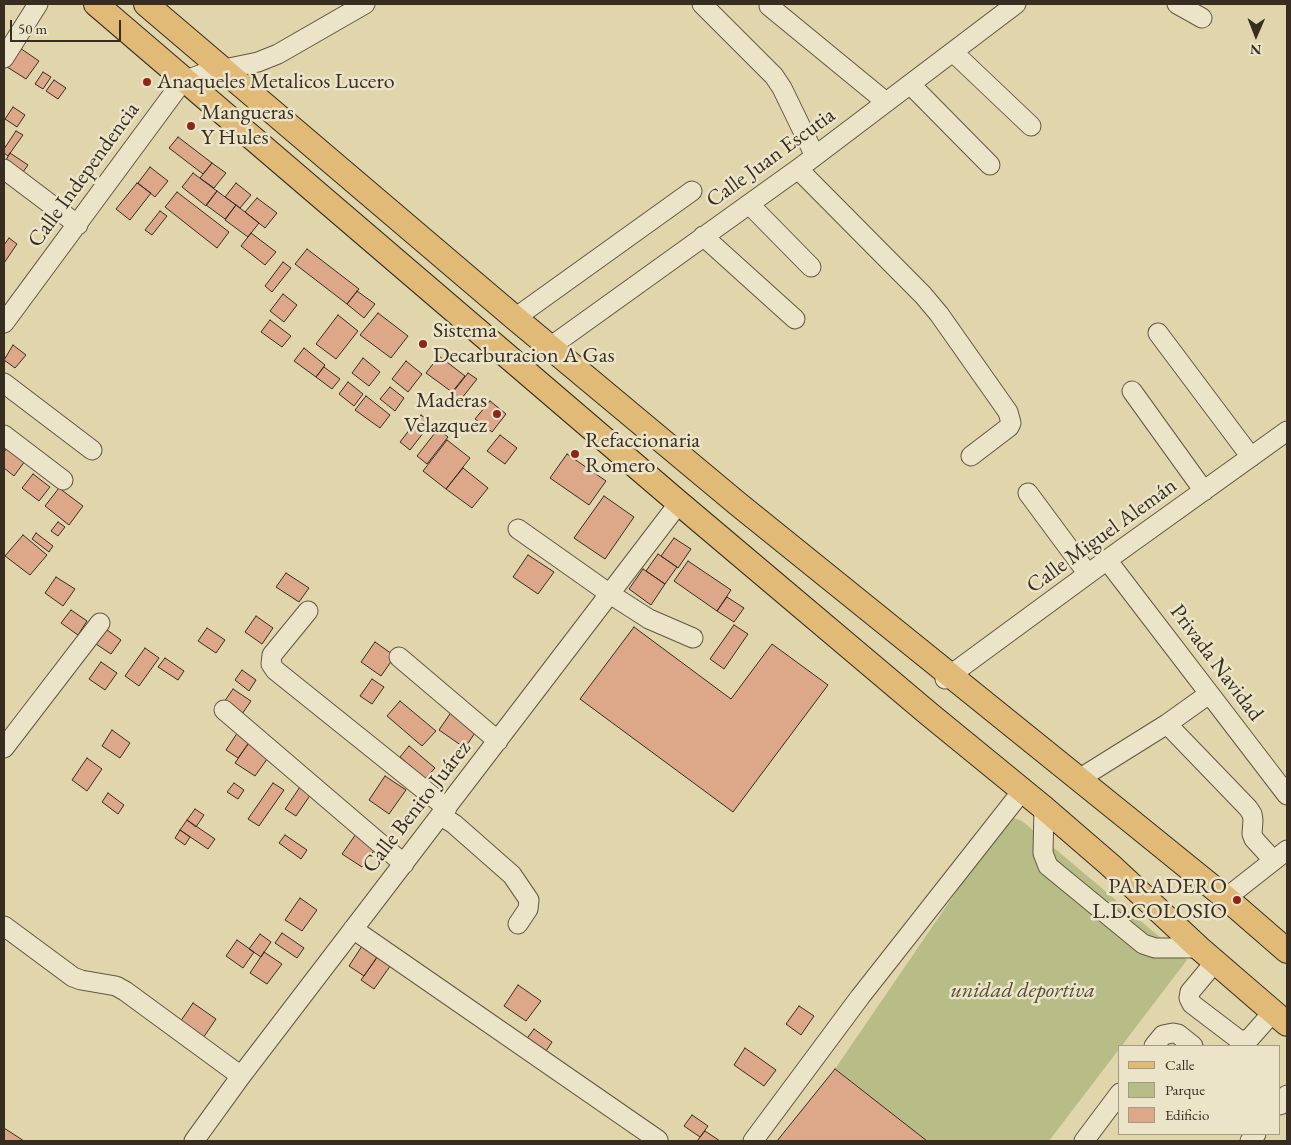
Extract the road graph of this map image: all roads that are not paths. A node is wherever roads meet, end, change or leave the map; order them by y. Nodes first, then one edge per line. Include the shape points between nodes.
1 (38, 4) edge
2 (96, 4) edge
3 (146, 4) edge
4 (364, 4) edge
5 (702, 4) edge
6 (1016, 4) edge
7 (1176, 4) edge
8 (769, 6) dead end
9 (1202, 18) dead end
10 (953, 52) junction
11 (4, 58) edge
12 (222, 70) junction
13 (186, 80) junction
14 (910, 84) junction
15 (886, 102) junction
16 (1031, 126) dead end
17 (815, 156) junction
18 (990, 165) dead end
19 (4, 169) edge
20 (798, 169) junction
21 (692, 191) dead end
22 (749, 204) junction
23 (78, 225) junction
24 (703, 236) junction
25 (811, 267) dead end
26 (515, 318) junction
27 (795, 320) dead end
28 (4, 323) edge
29 (1158, 333) dead end
30 (550, 347) junction
31 (4, 383) edge
32 (1132, 391) dead end
33 (1287, 431) edge
34 (4, 435) edge
35 (92, 450) dead end
36 (971, 456) dead end
37 (1251, 457) junction
38 (63, 480) dead end
39 (1204, 491) junction
40 (1028, 493) dead end
41 (679, 503) junction
42 (518, 529) dead end
43 (1107, 560) junction
44 (1088, 574) junction
45 (610, 594) junction
46 (308, 611) dead end
47 (100, 623) dead end
48 (693, 638) dead end
49 (399, 657) dead end
50 (943, 672) junction
51 (1209, 694) junction
52 (224, 710) dead end
53 (1167, 724) junction
54 (498, 741) junction
55 (4, 748) edge
56 (1080, 779) junction
57 (1022, 790) junction
58 (1287, 795) edge
59 (1044, 808) junction
60 (444, 812) junction
61 (1280, 855) edge
62 (404, 864) junction
63 (1226, 898) junction
64 (518, 924) dead end
65 (4, 926) edge
66 (1177, 928) junction
67 (353, 929) junction
68 (1287, 951) edge
69 (1217, 957) junction
70 (1287, 969) edge
71 (1283, 1013) edge
72 (1155, 1045) edge
73 (1193, 1045) edge
74 (240, 1076) junction
75 (1118, 1096) edge
76 (658, 1140) edge
77 (194, 1141) edge
78 (752, 1141) edge
79 (1084, 1141) edge

1 - 11 street
2 - 13 main road
3 - 12 main road
4 - 12 street via 278,54
5 - 17 street via 774,76
6 - 10 street, Calle Juan Escutia
7 - 9 street
8 - 15 street
10 - 14 street, Calle Juan Escutia
10 - 16 street
12 - 13 street
12 - 26 main road
13 - 23 street, Calle Independencia
13 - 41 main road
14 - 15 street, Calle Juan Escutia
14 - 18 street
15 - 17 street, Calle Juan Escutia
17 - 20 street, Calle Juan Escutia
19 - 23 street
20 - 22 street, Calle Juan Escutia
20 - 36 street via 924,296 1008,412 1009,428
21 - 26 street
22 - 24 street, Calle Juan Escutia
22 - 25 street
23 - 28 street, Calle Independencia
24 - 27 street
24 - 30 street, Calle Juan Escutia
26 - 30 main road
29 - 37 street
30 - 50 main road
31 - 35 street
32 - 39 street
33 - 37 street, Calle Miguel Alemán
34 - 38 street
37 - 39 street, Calle Miguel Alemán
39 - 43 street, Calle Miguel Alemán
40 - 44 street
41 - 45 street, Calle Benito Juárez
41 - 57 main road
42 - 45 street
43 - 44 street, Calle Miguel Alemán
43 - 51 street, Privada Navidad
44 - 50 street, Calle Miguel Alemán
45 - 48 street via 649,619
45 - 54 street, Calle Benito Juárez
46 - 60 street via 272,655 271,664 275,670
47 - 55 street
49 - 54 street
50 - 56 main road
50 - 70 main road via 967,702
51 - 53 street
51 - 58 street, Privada Navidad
52 - 62 street
53 - 56 street
53 - 61 street via 1248,808 1252,814 1254,839
54 - 60 street, Calle Benito Juárez
56 - 63 main road
57 - 59 main road
57 - 78 street
59 - 66 main road
59 - 69 street via 1043,853 1048,866 1143,944
60 - 62 street, Calle Benito Juárez
60 - 64 street via 512,875 529,900 528,909
61 - 63 street
62 - 67 street, Calle Benito Juárez
63 - 68 main road
65 - 74 street via 73,977 125,991
66 - 69 main road
66 - 69 main road via 1202,937
67 - 74 street, Calle Benito Juárez
67 - 76 street
69 - 71 main road
69 - 71 street via 1190,992 1192,1004 1243,1041
72 - 73 street via 1163,1036 1173,1033
74 - 77 street, Calle Benito Juárez
75 - 79 street

